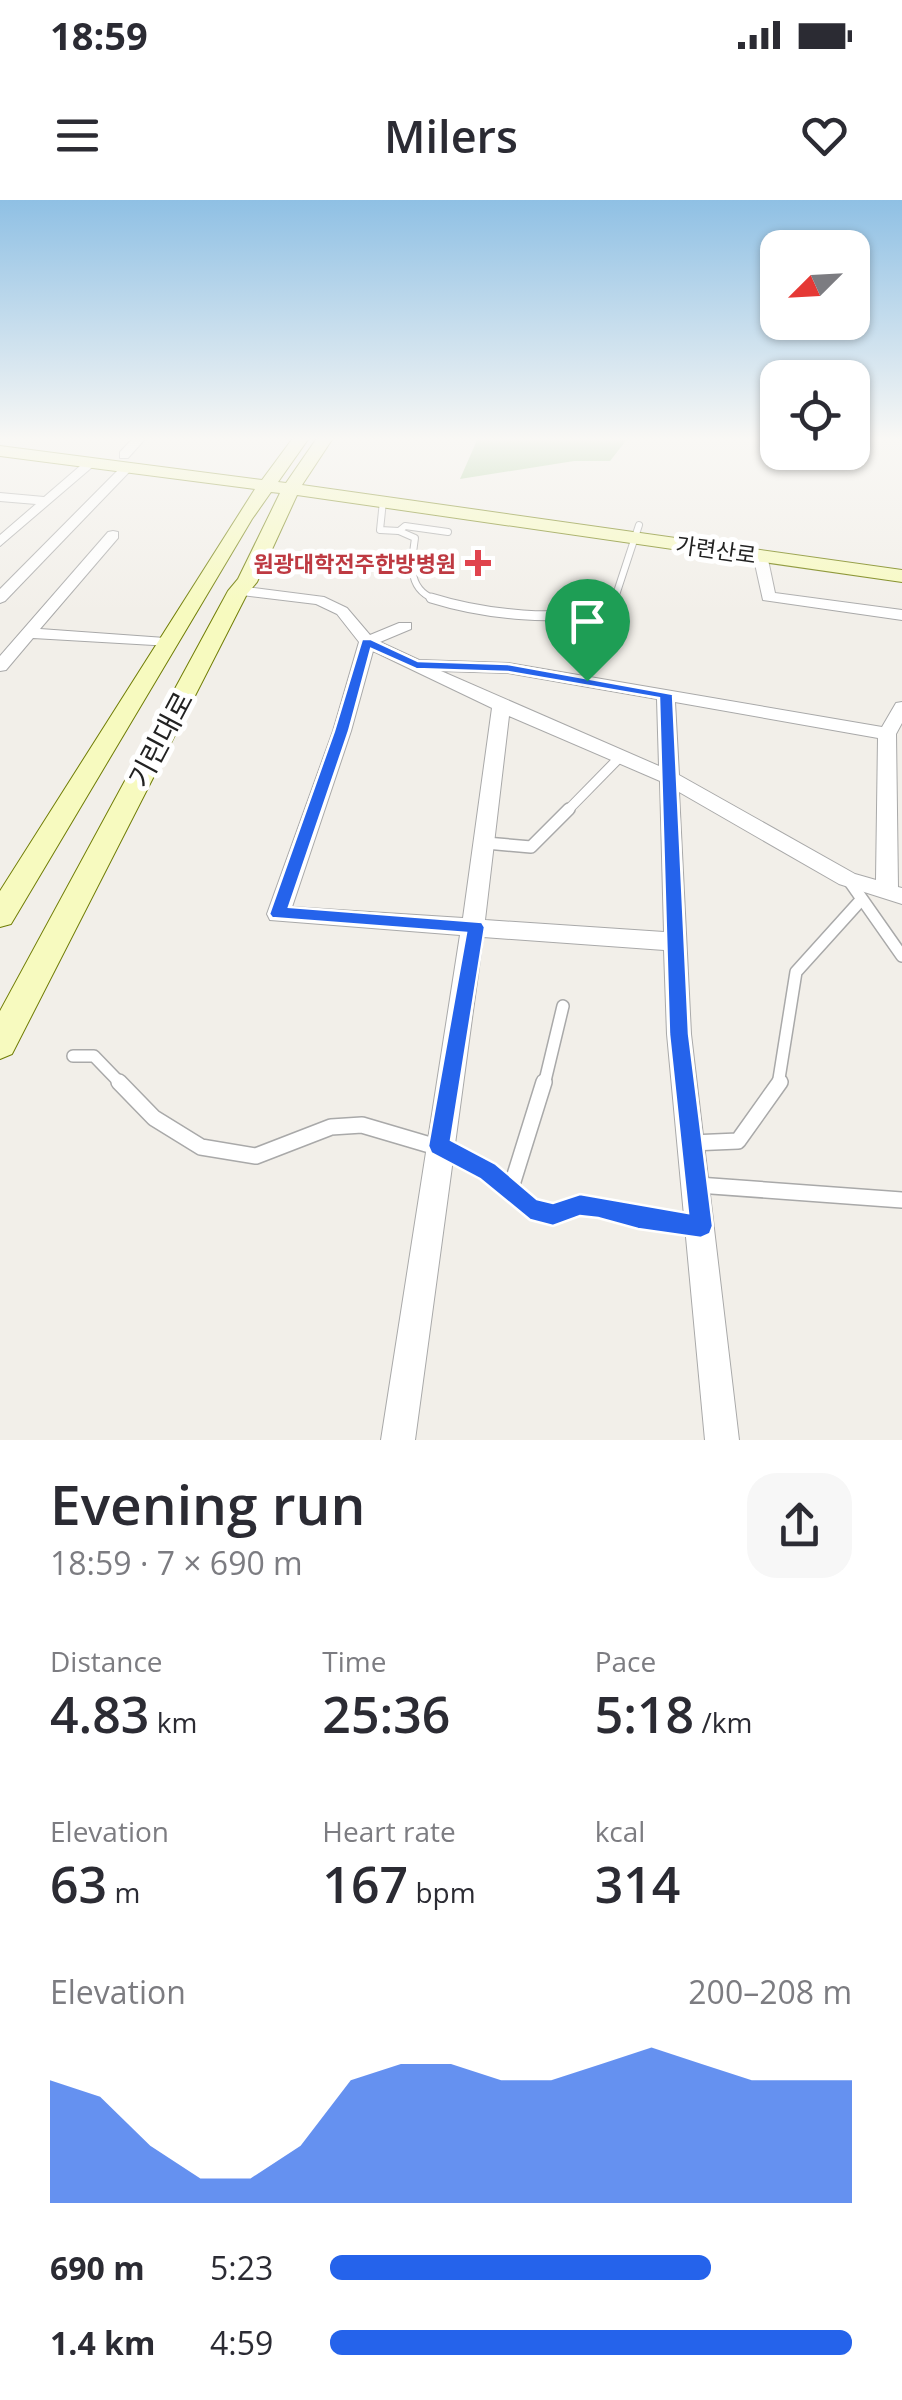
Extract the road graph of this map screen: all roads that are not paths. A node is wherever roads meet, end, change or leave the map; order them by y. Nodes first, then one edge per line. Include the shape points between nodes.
1 (50, 496) edge
2 (101, 496) edge
3 (234, 496) edge
4 (263, 496) edge
5 (274, 496) edge
6 (372, 496) edge
7 (419, 496) edge
8 (0, 497) edge
9 (384, 500) junction
10 (44, 501) junction
11 (243, 518) junction
12 (399, 531) junction
13 (637, 531) junction
14 (448, 532) dead end
15 (113, 535) dead end
16 (0, 542) edge
17 (760, 555) junction
18 (902, 562) edge
19 (902, 576) edge
20 (238, 592) junction
21 (0, 598) edge
22 (902, 615) edge
23 (405, 626) dead end
24 (28, 634) junction
25 (366, 642) junction
26 (165, 644) junction
27 (416, 665) junction
28 (0, 666) edge
29 (666, 694) junction
30 (501, 706) junction
31 (902, 707) edge
32 (887, 734) junction
33 (620, 758) junction
34 (668, 777) junction
35 (486, 843) junction
36 (848, 878) junction
37 (895, 894) edge
38 (861, 900) junction
39 (0, 916) edge
40 (476, 927) junction
41 (677, 942) junction
42 (902, 956) edge
43 (562, 1006) dead end
44 (0, 1044) edge
45 (73, 1056) dead end
46 (690, 1143) junction
47 (439, 1146) junction
48 (697, 1185) junction
49 (510, 1190) junction
50 (902, 1200) edge
51 (701, 1226) junction
52 (398, 1440) edge
53 (722, 1440) edge

1 - 10 street
2 - 21 street
3 - 11 street via 234,515
4 - 11 street, 기린대로
5 - 20 street, 기린대로
6 - 9 street, 가련산로
7 - 13 street, 가련산로
8 - 10 street
9 - 12 lane via 380,530
9 - 13 street, 가련산로
10 - 16 street
11 - 26 street, 기린대로
12 - 13 lane via 415,538 411,576 432,601 516,612 593,612 613,604
12 - 14 lane via 405,526
13 - 17 street, 가련산로
13 - 18 street, 가련산로
15 - 24 street
17 - 19 street, 가련산로
17 - 22 street via 768,596
20 - 25 street via 318,600 342,611
20 - 44 street, 기린대로
23 - 25 street
24 - 26 street
24 - 28 street
25 - 27 street
25 - 40 street via 278,914
26 - 39 street, 기린대로
27 - 29 street via 508,668
27 - 30 street
29 - 32 street
29 - 34 street
30 - 33 street
30 - 35 street
31 - 32 street
32 - 37 street
33 - 34 street
33 - 35 lane via 531,847
34 - 36 street
34 - 41 street
35 - 40 street
36 - 37 street
36 - 38 lane
38 - 42 lane
38 - 46 lane via 796,966 780,1082 758,1121 738,1142
40 - 41 street
40 - 47 street
41 - 46 street
43 - 49 lane
45 - 47 lane via 94,1056 154,1118 201,1147 256,1156 331,1126 362,1126
46 - 48 street
47 - 49 lane
47 - 52 street
48 - 50 lane
48 - 51 street
49 - 51 lane via 530,1209 553,1215 580,1205
51 - 53 street

